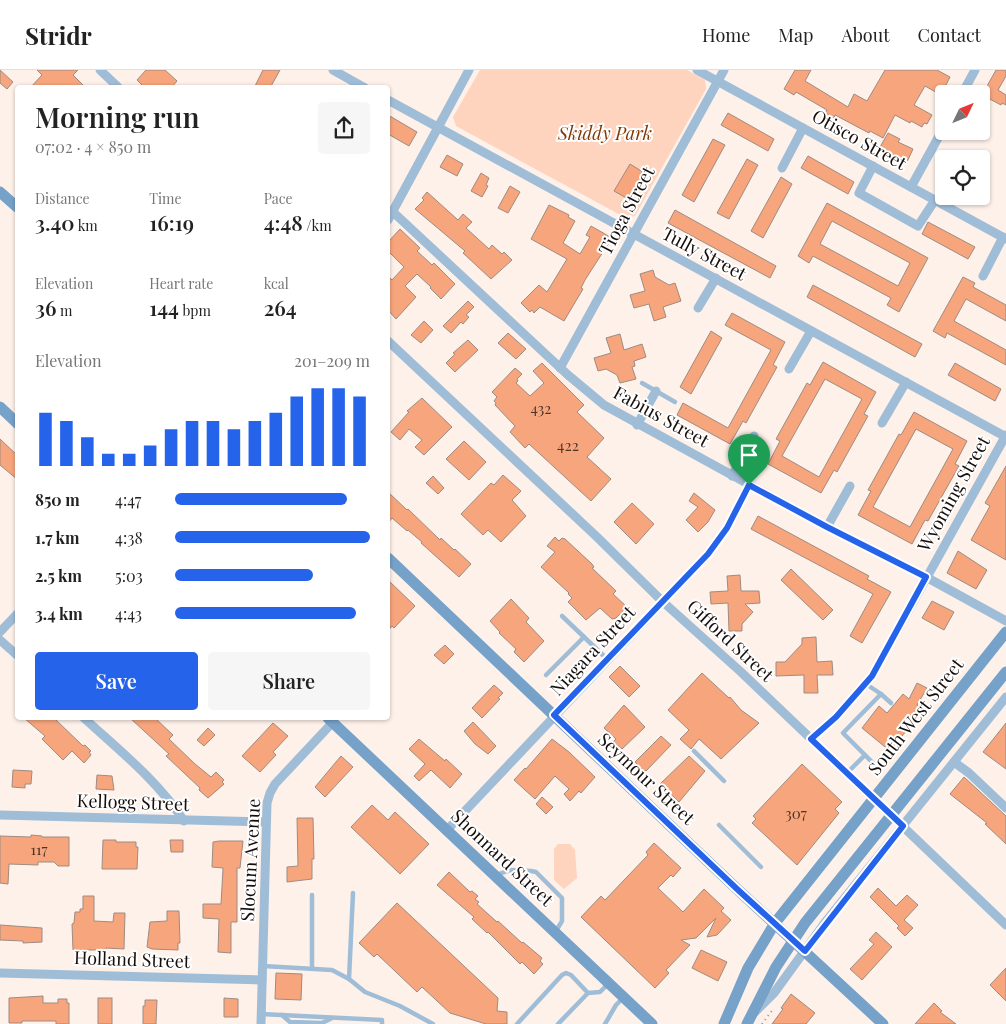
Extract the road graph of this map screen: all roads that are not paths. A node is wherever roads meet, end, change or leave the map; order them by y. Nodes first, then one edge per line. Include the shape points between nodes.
1 (100, 70) edge
2 (333, 70) edge
3 (469, 70) edge
4 (697, 70) edge
5 (724, 70) edge
6 (975, 70) edge
7 (718, 81) junction
8 (116, 85) edge
9 (360, 85) edge
10 (967, 85) edge
11 (390, 101) edge
12 (438, 127) junction
13 (803, 128) junction
14 (937, 140) edge
15 (873, 166) junction
16 (782, 168) dead end
17 (912, 187) junction
18 (0, 192) edge
19 (935, 200) joint
20 (15, 205) edge
21 (944, 205) edge
22 (393, 212) junction
23 (390, 217) edge
24 (634, 234) junction
25 (1005, 238) edge
26 (983, 276) dead end
27 (716, 278) junction
28 (698, 308) dead end
29 (811, 331) junction
30 (390, 343) edge
31 (560, 368) junction
32 (789, 369) dead end
33 (906, 382) junction
34 (642, 383) dead end
35 (656, 391) junction
36 (675, 402) dead end
37 (0, 407) edge
38 (15, 421) edge
39 (882, 423) dead end
40 (637, 424) junction
41 (754, 436) dead end
42 (1006, 436) edge
43 (732, 476) junction
44 (749, 485) junction
45 (850, 486) dead end
46 (827, 527) junction
47 (390, 560) edge
48 (926, 577) junction
49 (662, 601) junction
50 (15, 616) edge
51 (562, 616) dead end
52 (1006, 621) edge
53 (0, 632) edge
54 (1006, 632) edge
55 (584, 637) junction
56 (0, 640) edge
57 (15, 653) edge
58 (607, 659) junction
59 (1006, 672) edge
60 (546, 675) dead end
61 (866, 684) junction
62 (880, 694) junction
63 (1006, 697) edge
64 (891, 703) dead end
65 (554, 715) junction
66 (86, 720) edge
67 (330, 720) edge
68 (811, 739) junction
69 (694, 751) dead end
70 (865, 755) junction
71 (954, 762) junction
72 (873, 763) dead end
73 (847, 773) junction
74 (724, 781) dead end
75 (874, 798) junction
76 (1006, 808) edge
77 (890, 814) junction
78 (0, 815) edge
79 (184, 821) junction
80 (266, 822) junction
81 (720, 825) dead end
82 (903, 826) junction
83 (447, 830) junction
84 (761, 867) dead end
85 (495, 875) junction
86 (353, 893) dead end
87 (312, 895) dead end
88 (775, 923) junction
89 (1006, 925) edge
90 (555, 932) junction
91 (793, 940) junction
92 (805, 951) junction
93 (263, 966) junction
94 (312, 969) junction
95 (0, 973) edge
96 (349, 979) junction
97 (262, 980) junction
98 (608, 983) junction
99 (588, 993) junction
100 (624, 997) junction
101 (261, 1014) junction
102 (753, 1014) junction
103 (261, 1024) edge
104 (382, 1024) edge
105 (433, 1024) edge
106 (517, 1024) edge
107 (558, 1024) edge
108 (604, 1024) edge
109 (652, 1024) edge
110 (724, 1024) edge
111 (748, 1024) edge
112 (883, 1024) edge

1 - 8 street
2 - 9 street
3 - 12 street
4 - 7 street, Otisco Street
5 - 7 street, Tioga Street
6 - 10 street
7 - 13 street, Otisco Street
7 - 24 street, Tioga Street
11 - 12 street, Tully Street
12 - 22 street
12 - 24 street, Tully Street
13 - 15 street, Otisco Street
13 - 16 street
14 - 17 street
15 - 17 street, Otisco Street
15 - 19 street via 859,193 918,226
17 - 19 street, Otisco Street
18 - 20 street
21 - 25 street, Otisco Street
22 - 23 street
22 - 31 street, Fabius Street
24 - 27 street, Tully Street
24 - 31 street, Tioga Street
25 - 26 street
27 - 28 street
27 - 29 street, Tully Street
29 - 32 street
29 - 33 street, Tully Street
30 - 49 street, Gifford Street
31 - 40 street, Fabius Street via 604,405
33 - 39 street
33 - 42 street, Tully Street
34 - 35 lane
35 - 36 lane
35 - 40 street
37 - 38 street
40 - 43 street, Fabius Street
41 - 43 street
42 - 48 street, Wyoming Street
43 - 44 street, Fabius Street
44 - 46 street, Fabius Street
44 - 49 street, Niagara Street via 727,528 708,554
45 - 46 street
46 - 48 street, Fabius Street
47 - 65 street, Seymour Street
48 - 52 street, Fabius Street
48 - 61 street, Wyoming Street
49 - 58 street, Niagara Street
49 - 68 street, Gifford Street
50 - 53 street
51 - 55 lane
54 - 75 street, South West Street
55 - 58 lane
55 - 60 lane
56 - 57 street
58 - 65 street, Niagara Street
59 - 77 street
61 - 62 lane
61 - 68 street, Wyoming Street
62 - 64 lane
62 - 70 lane via 843,733
63 - 71 street
65 - 83 street, Niagara Street
65 - 88 street, Seymour Street
66 - 79 street via 138,767
67 - 80 street, Slocum Avenue via 275,784 267,803
67 - 83 street, Shonnard Street
68 - 73 street, Gifford Street
69 - 74 lane
70 - 72 lane
70 - 73 lane
71 - 76 street
71 - 82 street
73 - 75 street, Gifford Street
75 - 77 street, Gifford Street
75 - 88 street, South West Street
77 - 82 street, Gifford Street
77 - 91 street
78 - 79 street, Kellogg Street
79 - 80 street, Kellogg Street
80 - 93 street, Slocum Avenue
81 - 84 lane
82 - 89 street, Gifford Street
82 - 92 street
83 - 85 street, Shonnard Street
85 - 90 street, Shonnard Street
85 - 90 lane via 510,870 536,872 562,898 562,921
86 - 96 lane
87 - 94 lane
88 - 91 street, Seymour Street
88 - 110 street, South West Street via 748,968
90 - 98 street, Shonnard Street
91 - 92 street, Seymour Street
91 - 102 street
92 - 102 street via 774,993
92 - 112 street, Seymour Street
93 - 94 lane
93 - 97 street, Slocum Avenue
94 - 96 lane via 332,970
95 - 97 street, Holland Street
96 - 105 lane via 364,992
97 - 101 street, Slocum Avenue
98 - 99 lane via 600,992
98 - 100 street, Shonnard Street
99 - 106 lane via 566,973
99 - 107 lane
100 - 108 lane
100 - 109 street, Shonnard Street
101 - 103 street, Slocum Avenue
101 - 104 lane via 382,1020
102 - 111 street

